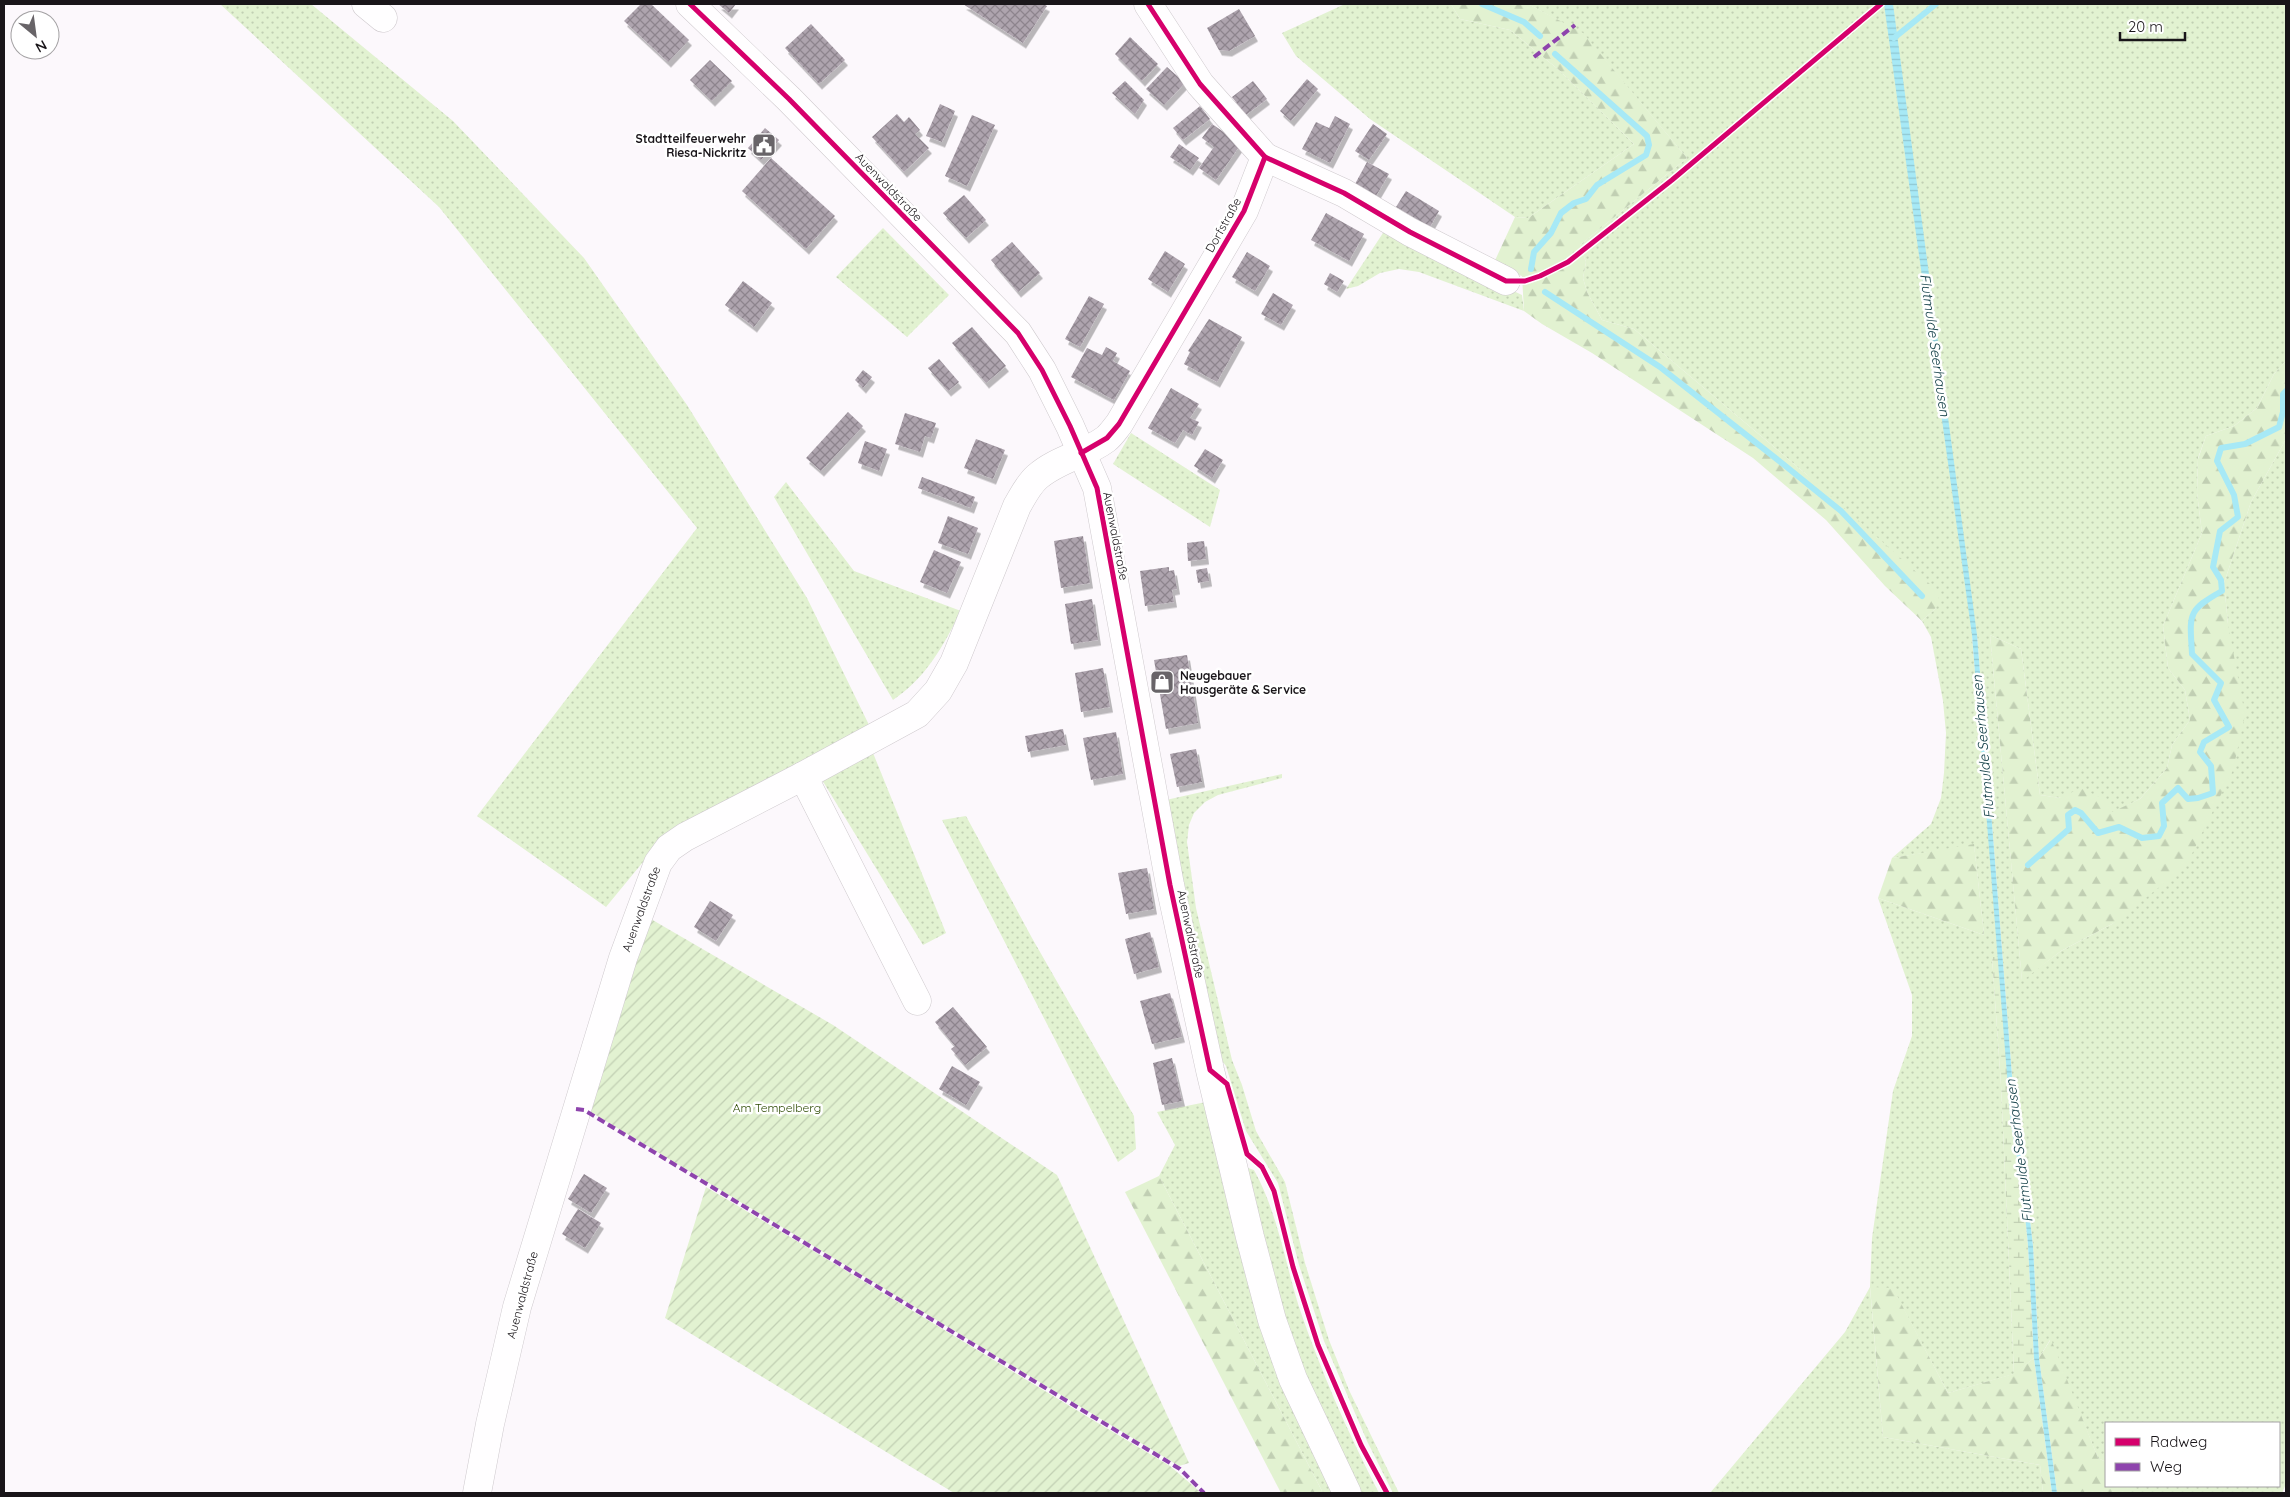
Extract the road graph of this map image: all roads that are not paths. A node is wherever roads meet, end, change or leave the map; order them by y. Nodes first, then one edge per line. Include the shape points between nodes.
1 (690, 4) edge
2 (1148, 4) edge
3 (1265, 157) junction
4 (1506, 281) dead end
5 (1081, 453) junction
6 (802, 776) junction
7 (917, 1000) dead end
8 (477, 1493) edge
9 (1347, 1493) edge

1 - 5 street, Auenwaldstraße via 1018,333 1042,370
2 - 3 street via 1200,84
3 - 4 street via 1344,192 1410,232
3 - 5 street, Dorfstraße via 1244,211 1119,424 1107,438
5 - 6 street, Auenwaldstraße via 1037,477 1025,492 954,663 929,703 917,714
5 - 9 street, Auenwaldstraße via 1097,488 1102,510 1170,885 1210,1068 1272,1320 1303,1402
6 - 7 street
6 - 8 street, Auenwaldstraße via 686,837 669,848 658,863 623,958 517,1307

